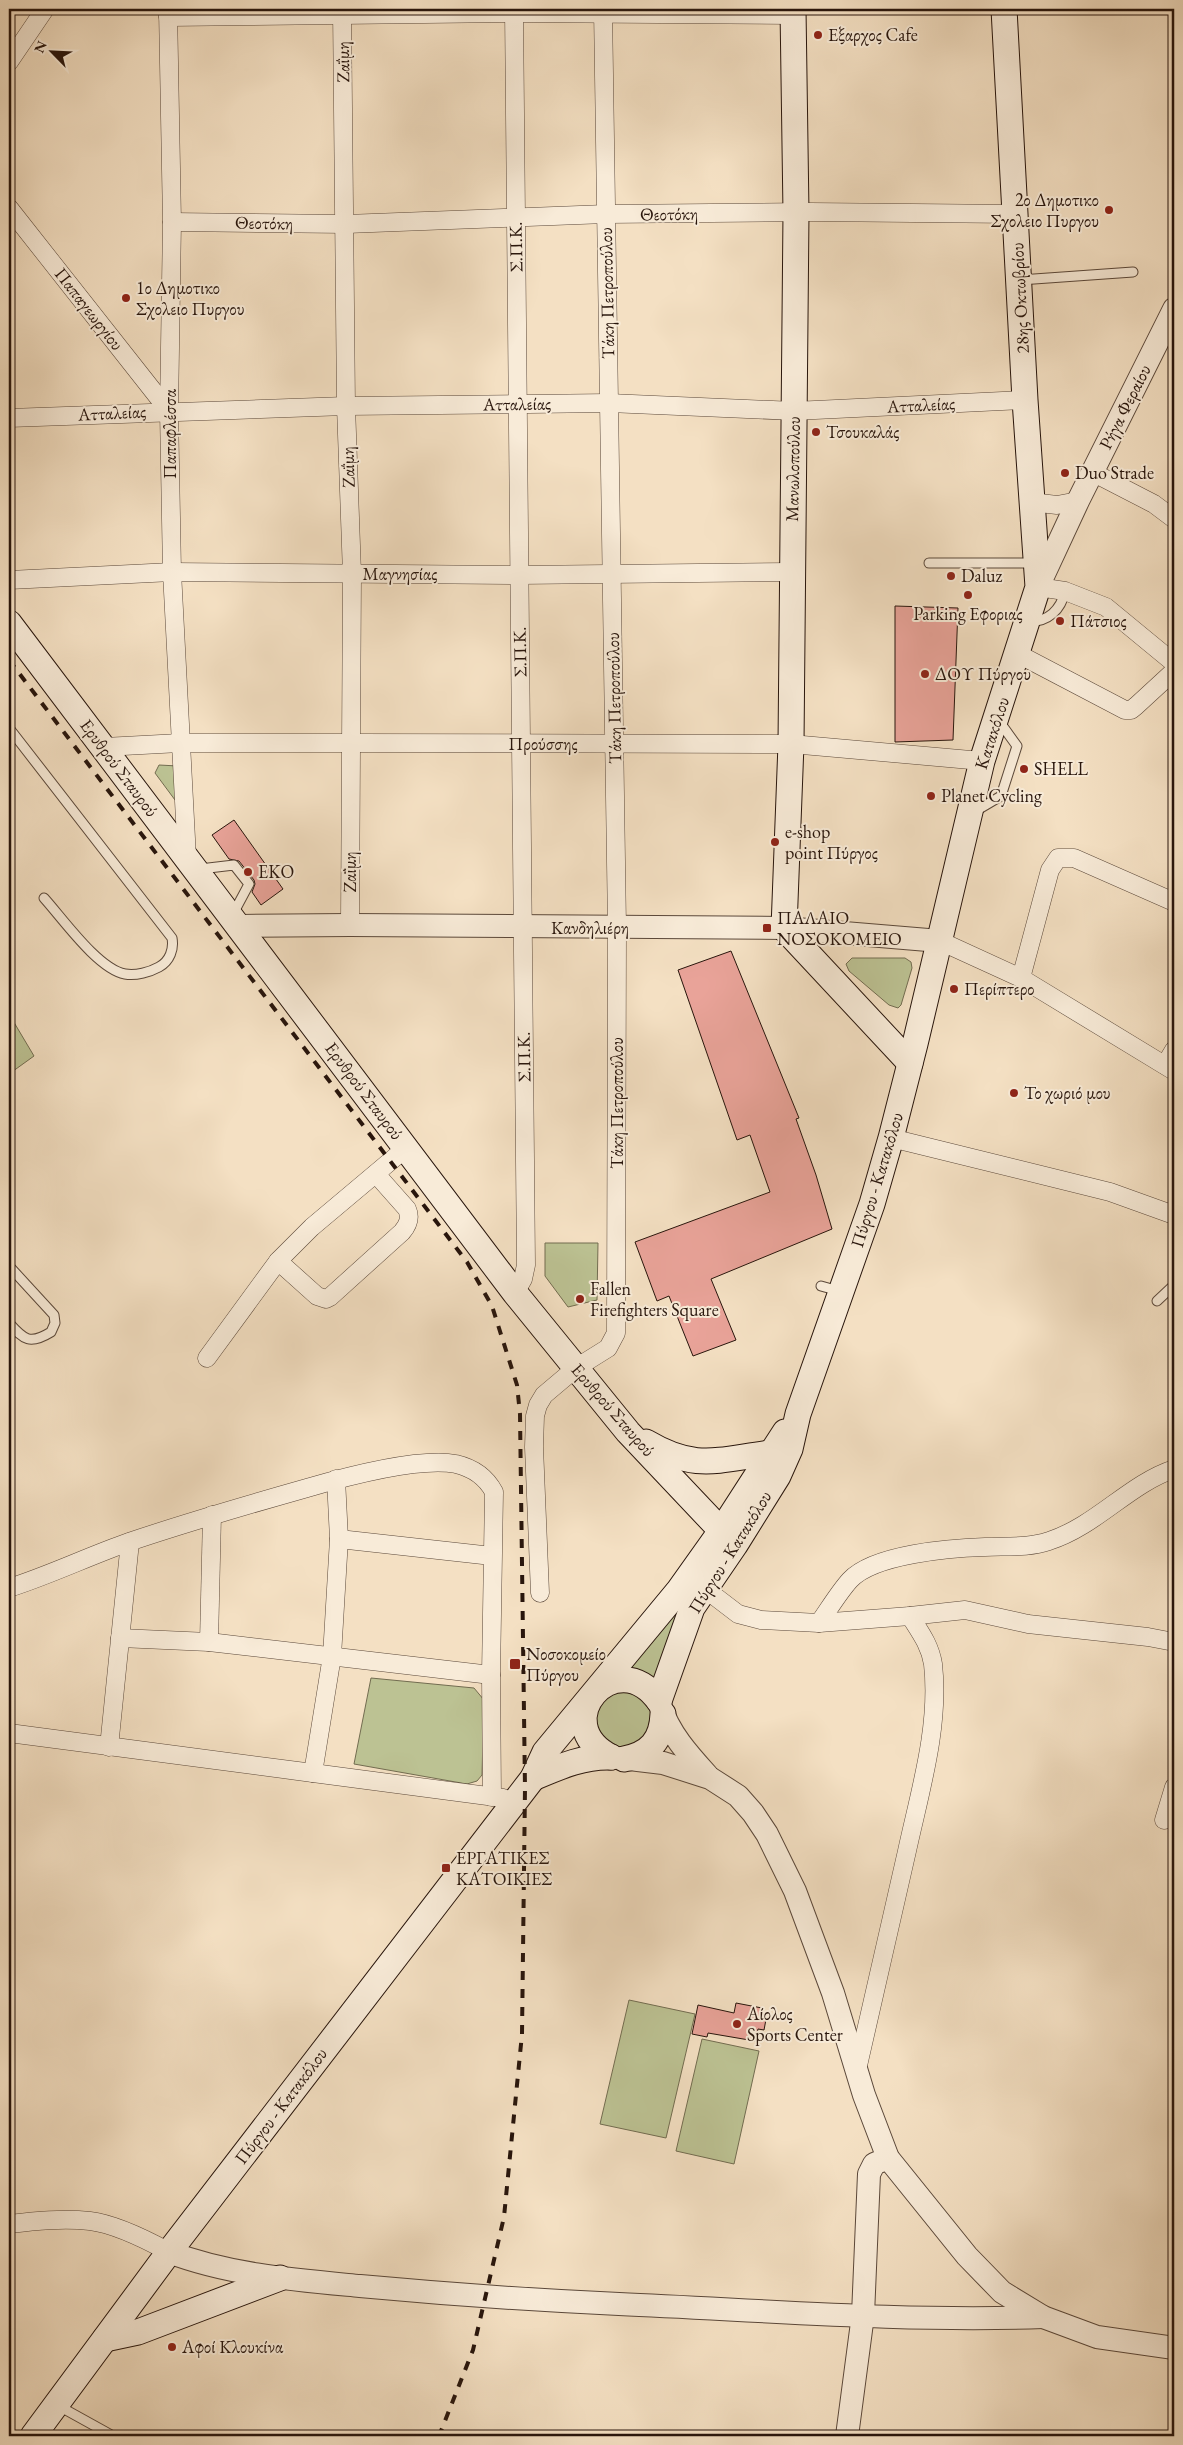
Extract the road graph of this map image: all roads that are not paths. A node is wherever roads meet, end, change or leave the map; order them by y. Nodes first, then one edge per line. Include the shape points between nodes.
1 (45, 9) edge
2 (1004, 9) edge
3 (514, 11) edge
4 (342, 12) edge
5 (603, 12) edge
6 (793, 12) edge
7 (168, 13) edge
8 (9, 62) edge
9 (9, 208) edge
10 (796, 212) junction
11 (606, 214) junction
12 (1016, 214) junction
13 (516, 218) junction
14 (172, 222) junction
15 (346, 224) junction
16 (1133, 272) dead end
17 (1020, 280) junction
18 (1174, 309) edge
19 (1025, 400) junction
20 (609, 403) junction
21 (517, 404) junction
22 (346, 406) junction
23 (169, 411) junction
24 (794, 412) junction
25 (9, 418) edge
26 (1092, 472) junction
27 (1078, 501) junction
28 (1031, 502) junction
29 (1174, 519) edge
30 (929, 563) dead end
31 (172, 572) junction
32 (792, 572) junction
33 (352, 574) junction
34 (612, 574) junction
35 (519, 575) junction
36 (1037, 575) junction
37 (9, 580) edge
38 (1064, 591) junction
39 (1028, 622) junction
40 (9, 623) edge
41 (1018, 654) junction
42 (1174, 663) edge
43 (1174, 671) edge
44 (997, 717) junction
45 (9, 728) edge
46 (351, 742) junction
47 (180, 743) junction
48 (614, 744) junction
49 (791, 744) junction
50 (521, 745) junction
51 (104, 747) junction
52 (982, 761) junction
53 (970, 815) junction
54 (191, 864) junction
55 (44, 898) dead end
56 (1174, 902) edge
57 (236, 921) junction
58 (350, 924) junction
59 (617, 927) junction
60 (522, 928) junction
61 (784, 928) junction
62 (940, 941) junction
63 (1021, 978) junction
64 (1174, 1050) edge
65 (910, 1063) junction
66 (1170, 1068) edge
67 (891, 1138) junction
68 (406, 1148) junction
69 (376, 1174) junction
70 (1174, 1215) edge
71 (278, 1261) junction
72 (9, 1266) edge
73 (1174, 1285) edge
74 (515, 1293) junction
75 (1157, 1301) dead end
76 (9, 1323) edge
77 (207, 1358) dead end
78 (576, 1368) junction
79 (798, 1414) junction
80 (628, 1432) junction
81 (770, 1453) junction
82 (1174, 1469) edge
83 (336, 1479) junction
84 (212, 1515) junction
85 (728, 1538) junction
86 (339, 1539) junction
87 (130, 1542) junction
88 (492, 1556) junction
89 (9, 1588) edge
90 (704, 1588) junction
91 (540, 1593) dead end
92 (910, 1616) junction
93 (819, 1623) junction
94 (120, 1638) junction
95 (209, 1642) junction
96 (1174, 1642) edge
97 (332, 1656) junction
98 (491, 1675) junction
99 (593, 1694) junction
100 (661, 1708) junction
101 (9, 1733) edge
102 (109, 1747) junction
103 (618, 1758) junction
104 (313, 1773) junction
105 (533, 1778) junction
106 (710, 1778) junction
107 (1174, 1787) edge
108 (504, 1798) junction
109 (1164, 1820) dead end
110 (857, 2070) junction
111 (888, 2158) junction
112 (9, 2224) edge
113 (169, 2252) junction
114 (280, 2278) junction
115 (863, 2315) junction
116 (1043, 2317) junction
117 (105, 2339) junction
118 (1174, 2348) edge
119 (56, 2405) junction
120 (33, 2436) edge
121 (113, 2436) edge
122 (846, 2436) edge

1 - 8 street
2 - 12 main road, 28ης Οκτωβρίου
3 - 4 street
3 - 5 street
3 - 13 street, Σ.Π.Κ.
4 - 7 street
4 - 15 street, Ζαΐμη
5 - 6 street
5 - 11 street, Τάκη Πετροπούλου
6 - 10 main road, Μανωλοπούλου
7 - 14 street, Παπαφλέσσα
9 - 23 street, Παπαγεωργίου
10 - 11 street, Θεοτόκη
10 - 12 street, Θεοτόκη
10 - 24 main road, Μανωλοπούλου
11 - 13 street, Θεοτόκη
11 - 20 street, Τάκη Πετροπούλου
12 - 17 main road, 28ης Οκτωβρίου
13 - 15 street, Θεοτόκη
13 - 21 street, Σ.Π.Κ.
14 - 15 street, Θεοτόκη
14 - 23 street, Παπαφλέσσα
15 - 22 street, Ζαΐμη
16 - 17 lane
17 - 19 main road, 28ης Οκτωβρίου
18 - 26 street, Ρήγα Φεραίου
19 - 24 street, Ατταλείας
19 - 28 main road, 28ης Οκτωβρίου
20 - 21 street, Ατταλείας
20 - 24 street, Ατταλείας
20 - 34 street, Τάκη Πετροπούλου
21 - 22 street, Ατταλείας
21 - 35 street, Σ.Π.Κ.
22 - 23 street, Ατταλείας
22 - 33 street, Ζαΐμη
23 - 25 street, Ατταλείας
23 - 31 street, Παπαφλέσσα
24 - 32 main road, Μανωλοπούλου
26 - 27 street, Ρήγα Φεραίου
26 - 29 street via 1154,504
27 - 28 street via 1057,505
27 - 36 street, Ρήγα Φεραίου
28 - 36 main road, 28ης Οκτωβρίου
30 - 36 lane
31 - 33 street, Μαγνησίας
31 - 37 street, Μαγνησίας
31 - 47 street, Παπαφλέσσα
32 - 34 street, Μαγνησίας
32 - 49 main road, Μανωλοπούλου
33 - 35 street, Μαγνησίας
33 - 46 street, Ζαΐμη
34 - 35 street, Μαγνησίας
34 - 48 street, Τάκη Πετροπούλου
35 - 50 street, Σ.Π.Κ.
36 - 38 street
36 - 39 main road, Κατακόλου
38 - 39 lane via 1062,603 1048,617 1043,621
38 - 42 street via 1106,607
39 - 41 main road, Κατακόλου
40 - 51 main road, Ερυθρού Σταυρού
41 - 43 street via 1125,710 1131,710
41 - 44 main road, Κατακόλου
44 - 52 main road, Κατακόλου
44 - 53 lane via 1017,746 1001,796
45 - 55 lane via 172,938 172,954 162,966 149,972 125,974 114,970 99,960
46 - 47 street, Προύσσης
46 - 50 street, Προύσσης
46 - 58 street, Ζαΐμη
47 - 51 street, Προύσσης
47 - 54 street, Παπαφλέσσα
48 - 49 street, Προύσσης
48 - 50 street, Προύσσης
48 - 59 street, Τάκη Πετροπούλου
49 - 52 street, Προύσσης
49 - 61 main road, Μανωλοπούλου
50 - 60 street, Σ.Π.Κ.
51 - 54 main road, Ερυθρού Σταυρού
52 - 53 main road, Κατακόλου
53 - 62 main road, Κατακόλου
54 - 57 main road, Ερυθρού Σταυρού
54 - 57 lane via 234,866 249,884
56 - 63 street via 1074,858 1058,858 1050,870
57 - 58 street, Κανδηλιέρη
57 - 68 main road, Ερυθρού Σταυρού
58 - 60 street, Κανδηλιέρη
59 - 60 street, Κανδηλιέρη
59 - 61 street, Κανδηλιέρη
59 - 78 street, Τάκη Πετροπούλου via 616,1334 608,1348
60 - 74 street, Σ.Π.Κ. via 526,1265
61 - 62 street, Κανδηλιέρη
61 - 65 main road
62 - 63 street
62 - 65 main road, Πύργου - Κατακόλου
63 - 66 street
64 - 66 street
65 - 67 main road, Πύργου - Κατακόλου
67 - 70 street via 1110,1192
67 - 79 main road, Πύργου - Κατακόλου via 872,1204 831,1289
68 - 69 street
68 - 74 main road, Ερυθρού Σταυρού
69 - 71 street via 312,1227
69 - 71 street via 407,1209 409,1222 330,1297 317,1296
71 - 77 street
72 - 76 lane via 54,1315 55,1324 52,1332 34,1340 22,1338
73 - 75 lane
74 - 78 main road, Ερυθρού Σταυρού
78 - 80 main road, Ερυθρού Σταυρού
78 - 91 street, Τάκη Πετροπούλου via 544,1395 535,1416
79 - 81 main road, Πύργου - Κατακόλου
79 - 85 main road, Πύργου - Κατακόλου via 790,1450 778,1476
80 - 81 main road via 666,1454 702,1463
80 - 85 main road, Ερυθρού Σταυρού
81 - 85 main road, Πύργου - Κατακόλου
82 - 93 street via 1139,1487 1096,1518 1050,1541 923,1553 865,1568 851,1579
83 - 84 street
83 - 86 street
83 - 88 street via 379,1469 435,1463 456,1464 479,1473 494,1492
84 - 87 street
84 - 95 street
85 - 90 main road, Πύργου - Κατακόλου
85 - 99 main road, Πύργου - Κατακόλου via 679,1590
86 - 88 street
86 - 97 street
87 - 89 street
87 - 94 street
88 - 98 street
90 - 93 street via 738,1614 761,1620
90 - 100 main road, Πύργου - Κατακόλου via 692,1608
92 - 93 street
92 - 96 street via 965,1610 1028,1624
92 - 110 street via 927,1642 932,1662 935,1688 933,1720 918,1804
94 - 95 street
94 - 102 street
95 - 97 street
97 - 98 street
97 - 104 street
98 - 108 street
99 - 100 main road, Πύργου - Κατακόλου via 602,1685 628,1679 652,1690
99 - 103 main road, Πύργου - Κατακόλου via 586,1705 586,1730 600,1751
99 - 105 main road, Πύργου - Κατακόλου via 545,1752
100 - 103 main road, Πύργου - Κατακόλου via 662,1727 658,1740 637,1756
100 - 106 street via 675,1737
101 - 102 street
102 - 104 street
103 - 105 main road, Πύργου - Κατακόλου via 596,1756
103 - 106 street via 663,1763
104 - 108 street
105 - 108 main road, Πύργου - Κατακόλου
106 - 110 street via 738,1796 753,1813 779,1856 795,1890
107 - 109 street
108 - 113 main road, Πύργου - Κατακόλου
110 - 111 street
111 - 115 street via 874,2164 869,2174
111 - 116 street via 967,2256 1002,2292
112 - 113 street via 92,2221 149,2241
113 - 114 street via 190,2260
113 - 117 main road, Πύργου - Κατακόλου
114 - 115 street via 486,2298
114 - 117 main road via 138,2332
115 - 116 street
115 - 122 street
116 - 118 street via 1097,2337
117 - 119 main road, Πύργου - Κατακόλου
119 - 120 main road, Πύργου - Κατακόλου
119 - 121 lane

